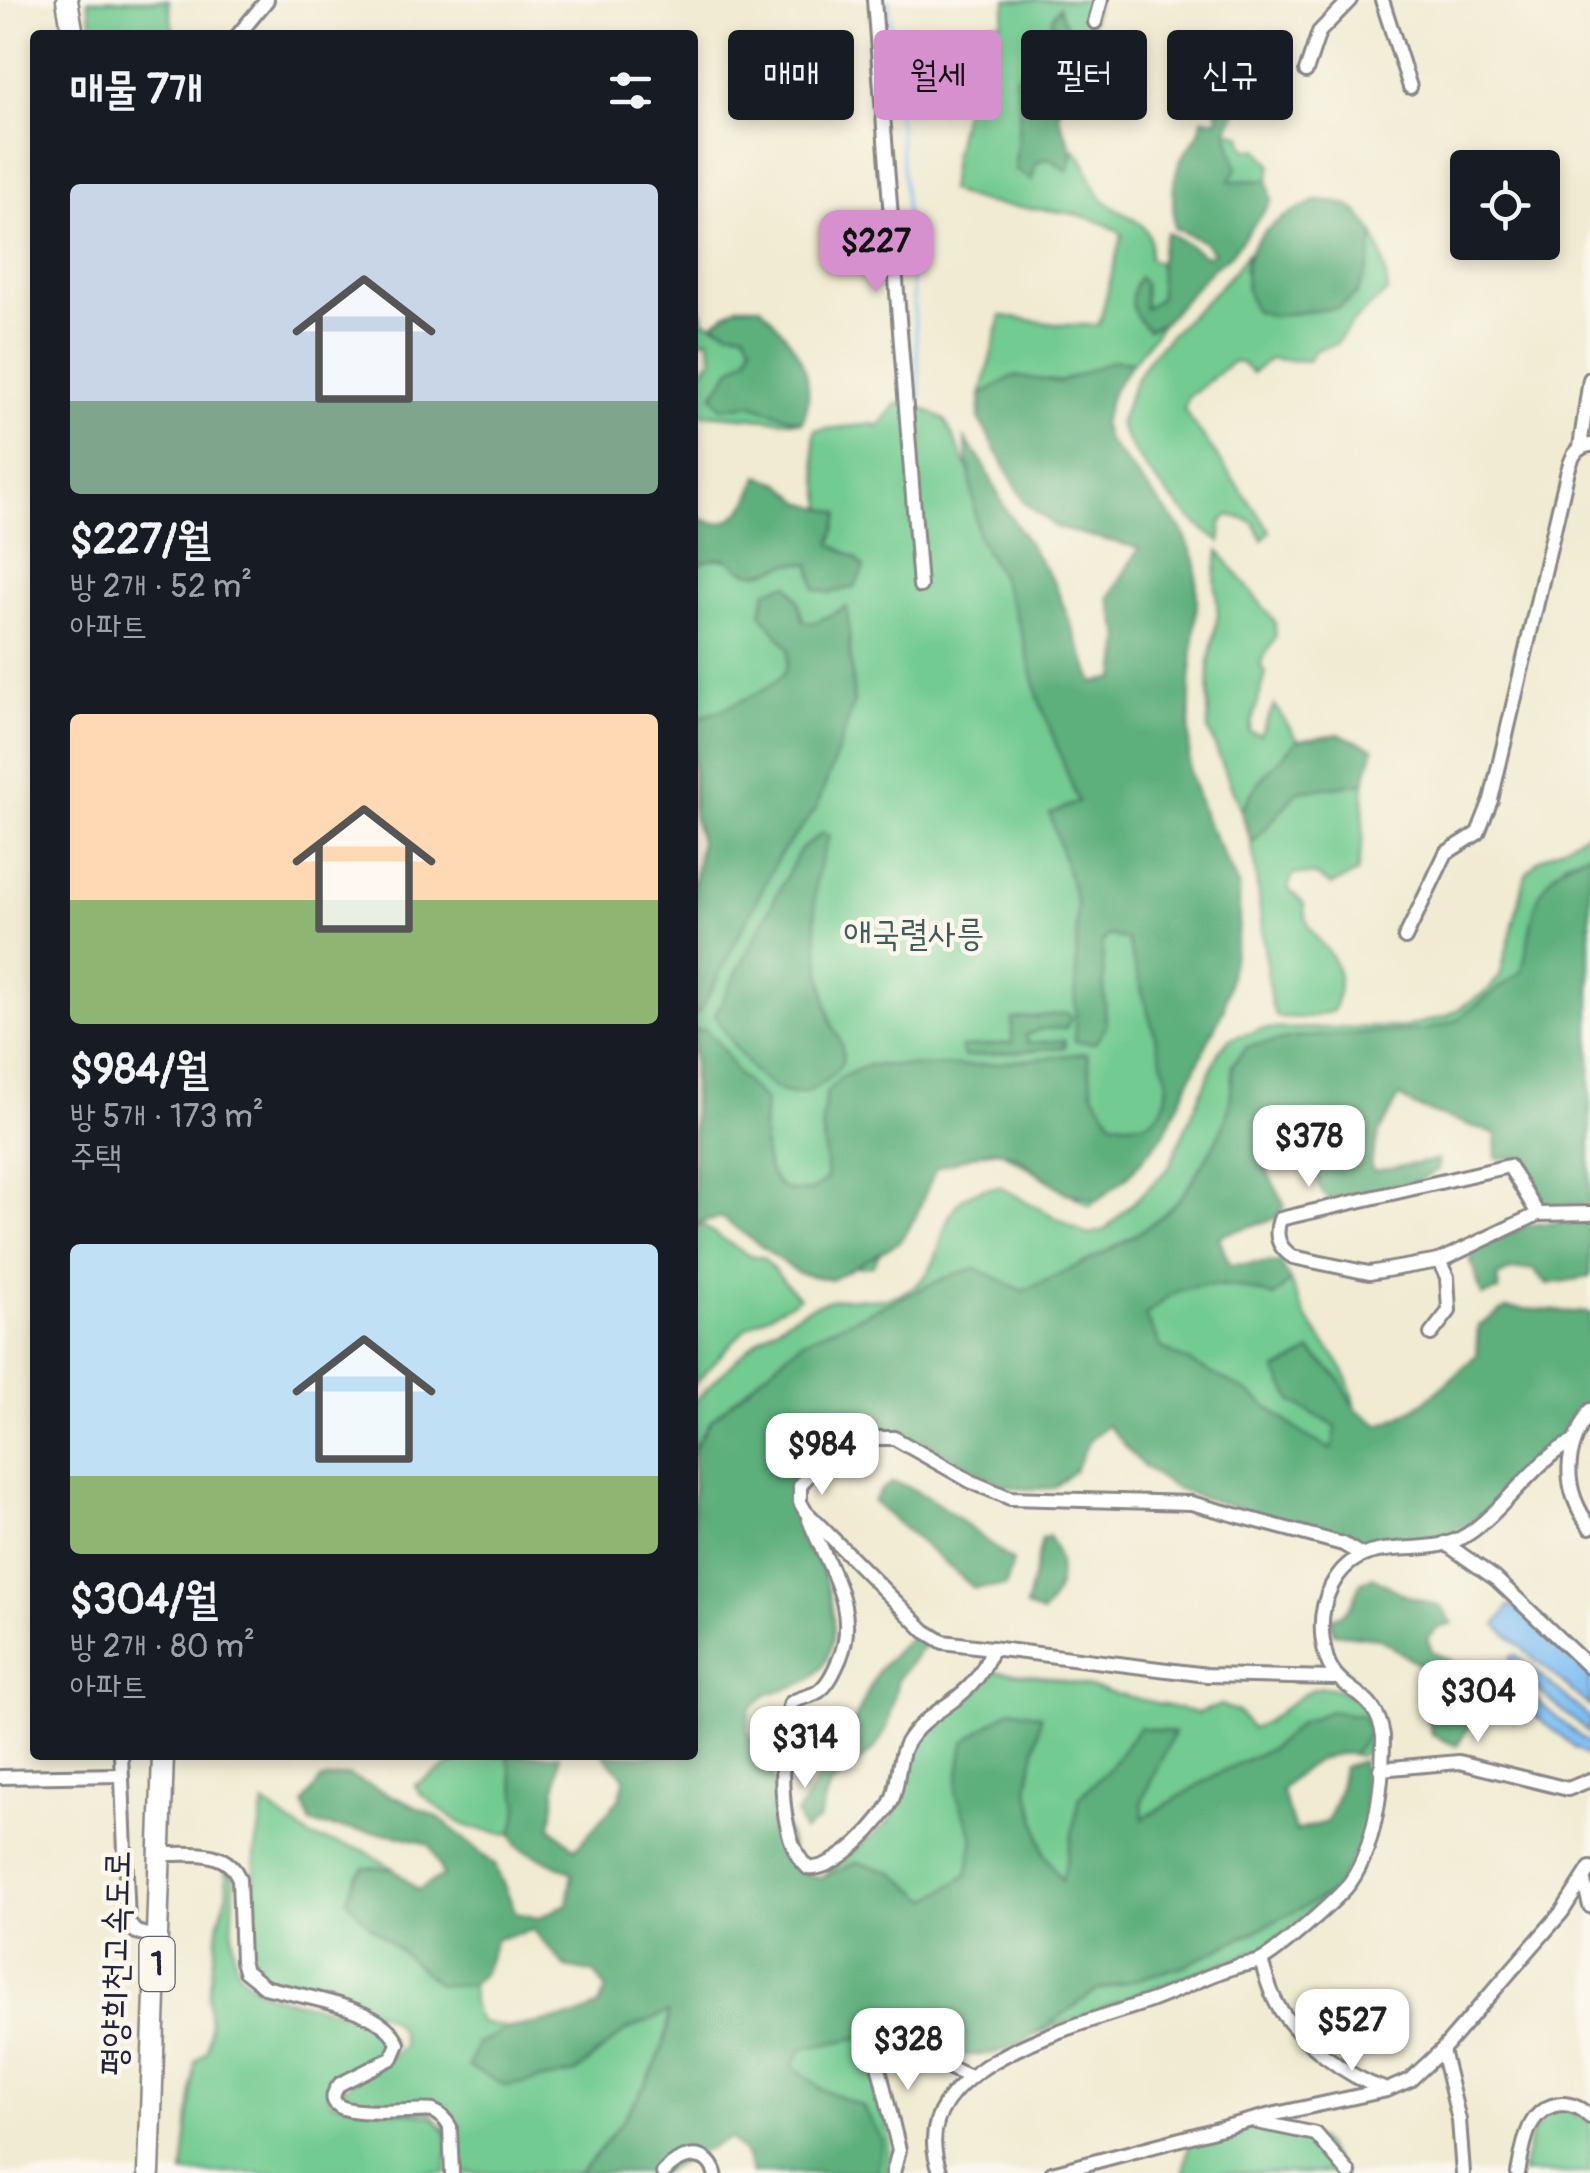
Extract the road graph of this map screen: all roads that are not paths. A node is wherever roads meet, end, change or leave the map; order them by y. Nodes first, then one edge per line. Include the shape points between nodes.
1 (64, 0) edge
2 (77, 0) edge
3 (267, 0) edge
4 (874, 0) edge
5 (1101, 0) edge
6 (1350, 0) edge
7 (1382, 0) edge
8 (1095, 22) dead end
9 (66, 30) edge
10 (73, 30) edge
11 (81, 30) edge
12 (242, 30) edge
13 (1306, 71) dead end
14 (1410, 87) dead end
15 (1590, 379) edge
16 (1585, 446) edge
17 (920, 586) dead end
18 (1405, 938) dead end
19 (1590, 1213) edge
20 (1538, 1214) junction
21 (1439, 1261) junction
22 (1430, 1334) dead end
23 (1590, 1410) edge
24 (1571, 1443) junction
25 (805, 1511) junction
26 (1590, 1527) edge
27 (1445, 1543) junction
28 (1360, 1554) junction
29 (992, 1648) junction
30 (1590, 1668) edge
31 (1334, 1678) junction
32 (121, 1760) edge
33 (154, 1760) edge
34 (163, 1760) edge
35 (1380, 1769) junction
36 (121, 1775) junction
37 (0, 1778) edge
38 (1590, 1780) edge
39 (160, 1854) junction
40 (1590, 1868) edge
41 (1584, 1882) junction
42 (1590, 1906) edge
43 (148, 1935) junction
44 (1261, 1961) junction
45 (1442, 2050) junction
46 (970, 2078) junction
47 (1386, 2090) junction
48 (1590, 2117) edge
49 (1250, 2121) junction
50 (146, 2173) edge
51 (452, 2173) edge
52 (663, 2173) edge
53 (715, 2173) edge
54 (893, 2173) edge
55 (940, 2173) edge
56 (1052, 2173) edge
57 (1350, 2173) edge
58 (1463, 2173) edge
59 (1518, 2173) edge

1 - 9 highway
1 - 10 highway
2 - 11 street
3 - 12 street
4 - 17 street
5 - 8 street
6 - 13 street via 1320,32
7 - 14 street
15 - 16 street
16 - 18 street via 1567,474 1491,800 1478,833 1446,853
19 - 20 street
20 - 21 street
20 - 21 street via 1510,1166 1310,1211 1280,1219 1277,1228 1282,1250 1293,1257 1369,1273
21 - 22 street via 1448,1310
23 - 24 street
24 - 26 street via 1573,1490
24 - 27 street via 1558,1448 1506,1504
25 - 28 street via 800,1486 811,1472 868,1438 894,1438 1010,1498 1191,1503
25 - 29 street via 934,1638
25 - 29 street via 847,1616 835,1670 820,1690 791,1703 786,1721 787,1820 808,1868 833,1862 880,1819 893,1798 907,1744 975,1684
27 - 28 street
27 - 30 street via 1496,1578
28 - 31 street via 1344,1566 1324,1602 1322,1638
29 - 31 street via 1207,1676
31 - 35 street via 1361,1693 1376,1713 1383,1736
32 - 36 street
33 - 43 highway, 평양희천고속도로 / 1
34 - 39 highway, 평양희천고속도로 / 1
35 - 38 street via 1459,1762 1556,1788
35 - 44 street via 1370,1841 1356,1872
36 - 37 street
36 - 43 street via 128,1924
39 - 50 highway, 평양희천고속도로 / 1
39 - 51 street via 220,1857 235,1867 242,1961 253,1979 362,2013 391,2029 398,2044 392,2058 340,2084 334,2098 354,2112 435,2111 450,2127
40 - 41 street
41 - 42 street
41 - 45 street
43 - 50 highway, 평양희천고속도로 / 1
44 - 46 street via 1067,2028
44 - 47 street via 1273,1997 1293,2024 1334,2062
45 - 47 street via 1410,2080
45 - 58 street
46 - 54 street via 906,2048 879,2047 899,2150
46 - 55 street via 939,2114 932,2142
47 - 49 street
48 - 59 street via 1571,2104 1541,2111 1530,2124
49 - 56 street
49 - 57 street via 1316,2134
52 - 53 street via 696,2156 712,2163

